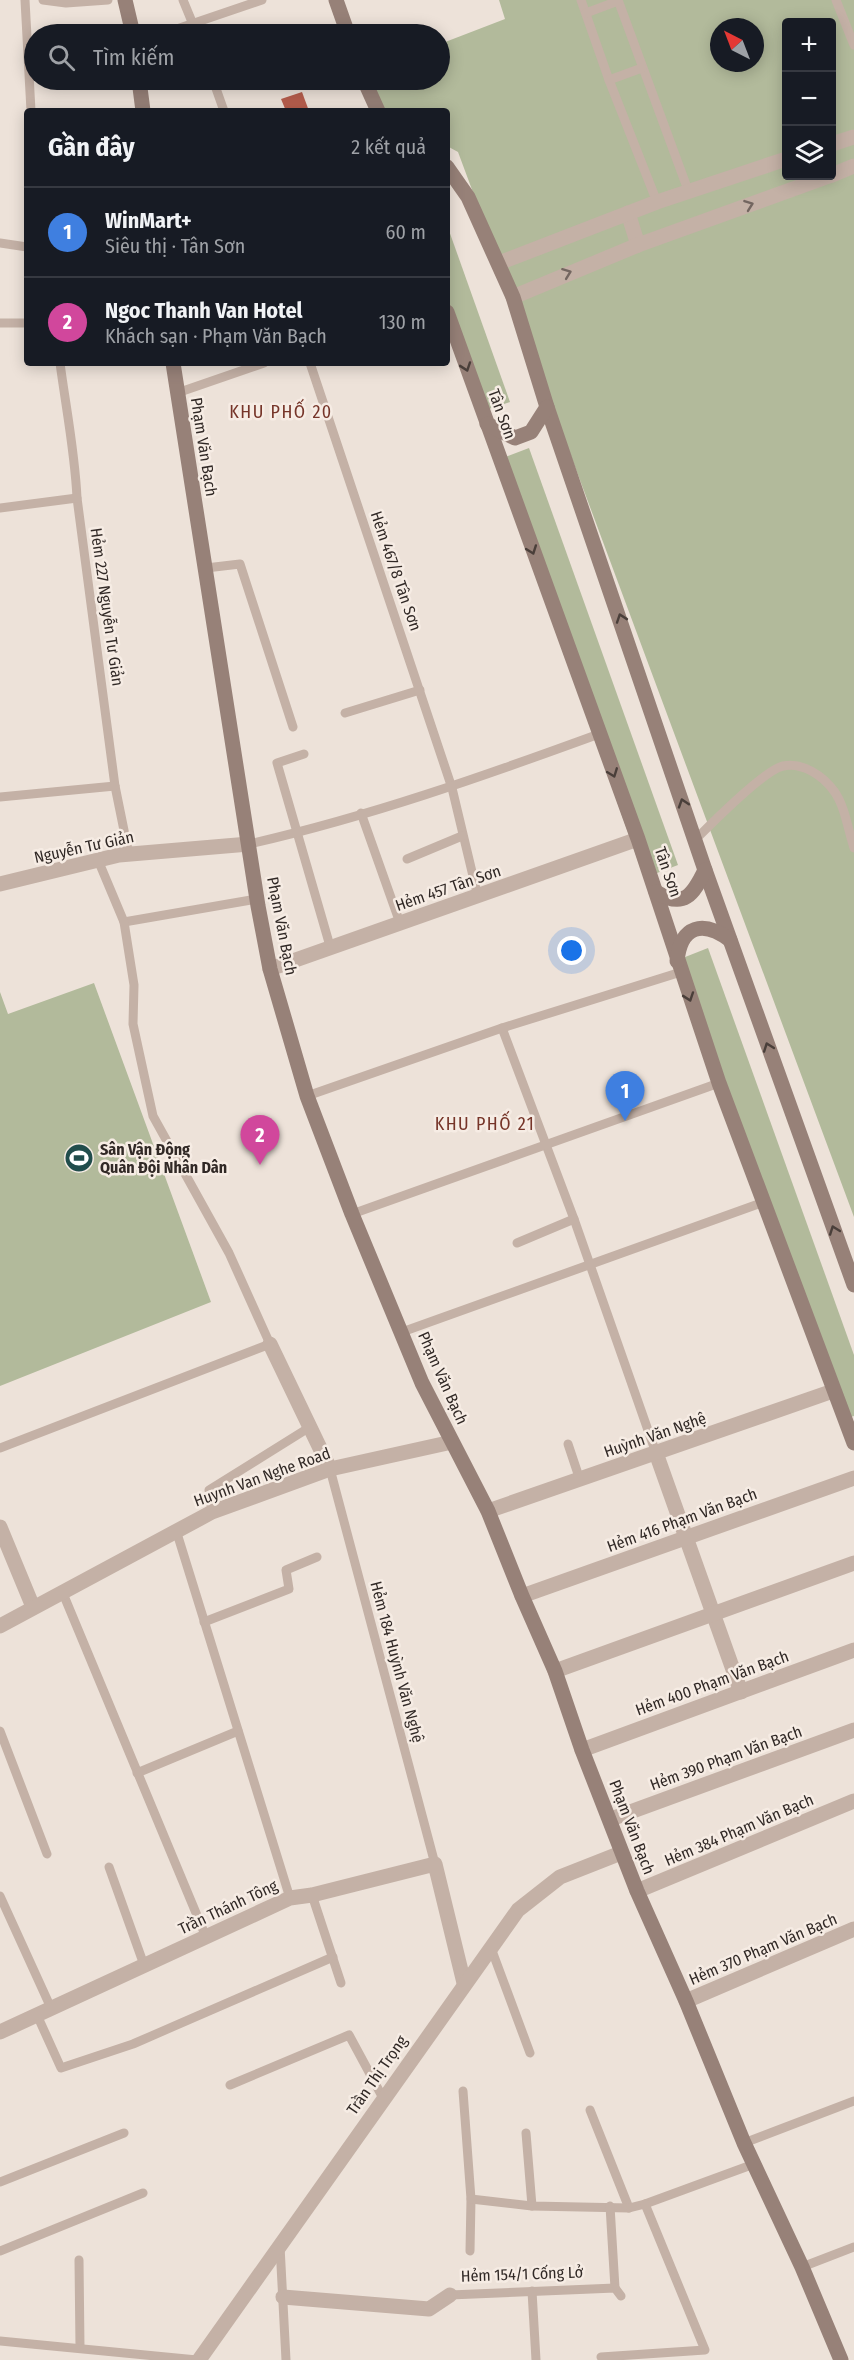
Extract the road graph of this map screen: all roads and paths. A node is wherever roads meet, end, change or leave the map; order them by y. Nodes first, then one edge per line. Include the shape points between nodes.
1 (25, 0) edge
2 (44, 0) edge
3 (108, 0) edge
4 (125, 0) edge
5 (183, 0) edge
6 (262, 0) edge
7 (336, 0) edge
8 (581, 0) edge
9 (618, 0) edge
10 (836, 0) edge
11 (586, 13) junction
12 (26, 24) edge
13 (131, 24) edge
14 (194, 24) joint
15 (344, 24) edge
16 (854, 45) edge
17 (642, 68) junction
18 (609, 80) junction
19 (30, 90) edge
20 (140, 90) edge
21 (217, 90) edge
22 (369, 90) edge
23 (31, 108) edge
24 (143, 108) edge
25 (223, 108) edge
26 (377, 108) edge
27 (854, 137) edge
28 (836, 142) edge
29 (782, 160) edge
30 (854, 166) edge
31 (450, 171) edge
32 (836, 173) edge
33 (816, 180) edge
34 (450, 182) edge
35 (688, 190) junction
36 (468, 197) junction
37 (657, 202) junction
38 (628, 213) junction
39 (0, 243) edge
40 (638, 245) junction
41 (24, 247) edge
42 (499, 263) junction
43 (513, 297) junction
44 (450, 320) edge
45 (0, 323) edge
46 (24, 323) edge
47 (60, 366) edge
48 (173, 366) edge
49 (255, 366) edge
50 (311, 366) edge
51 (177, 393) junction
52 (547, 407) junction
53 (487, 424) junction
54 (77, 498) junction
55 (0, 508) edge
56 (206, 568) junction
57 (420, 690) junction
58 (345, 713) dead end
59 (293, 727) dead end
60 (598, 734) junction
61 (304, 754) dead end
62 (115, 786) junction
63 (452, 788) junction
64 (0, 797) edge
65 (361, 813) junction
66 (298, 833) junction
67 (462, 836) junction
68 (638, 839) junction
69 (695, 840) junction
70 (249, 844) junction
71 (854, 848) edge
72 (129, 855) junction
73 (407, 859) dead end
74 (98, 860) junction
75 (705, 870) junction
76 (0, 884) edge
77 (656, 892) junction
78 (478, 897) junction
79 (257, 899) junction
80 (124, 922) junction
81 (400, 923) junction
82 (730, 940) junction
83 (330, 946) junction
84 (679, 967) junction
85 (270, 969) junction
86 (502, 1028) junction
87 (719, 1083) junction
88 (307, 1096) junction
89 (546, 1143) junction
90 (764, 1202) junction
91 (352, 1214) junction
92 (574, 1219) junction
93 (517, 1243) dead end
94 (590, 1263) junction
95 (854, 1285) edge
96 (402, 1332) junction
97 (270, 1344) junction
98 (833, 1392) junction
99 (310, 1427) junction
100 (853, 1438) edge
101 (452, 1442) junction
102 (568, 1444) dead end
103 (0, 1448) edge
104 (656, 1454) junction
105 (330, 1469) junction
106 (854, 1478) edge
107 (580, 1480) junction
108 (488, 1511) junction
109 (212, 1512) junction
110 (0, 1527) edge
111 (176, 1530) junction
112 (685, 1538) junction
113 (317, 1557) dead end
114 (854, 1563) edge
115 (62, 1591) junction
116 (522, 1596) junction
117 (33, 1607) junction
118 (713, 1614) junction
119 (204, 1622) junction
120 (0, 1626) edge
121 (854, 1650) edge
122 (555, 1671) junction
123 (741, 1692) junction
124 (854, 1730) edge
125 (0, 1731) edge
126 (238, 1731) junction
127 (582, 1750) junction
128 (137, 1773) junction
129 (854, 1801) edge
130 (611, 1820) junction
131 (621, 1853) junction
132 (47, 1854) dead end
133 (435, 1864) junction
134 (109, 1868) dead end
135 (637, 1892) junction
136 (312, 1895) junction
137 (0, 1896) edge
138 (290, 1898) junction
139 (854, 1929) edge
140 (206, 1937) junction
141 (491, 1948) junction
142 (333, 1957) junction
143 (144, 1965) junction
144 (341, 1983) dead end
145 (464, 1983) junction
146 (686, 2001) junction
147 (51, 2008) junction
148 (37, 2015) junction
149 (0, 2032) edge
150 (530, 2053) dead end
151 (230, 2085) dead end
152 (463, 2091) dead end
153 (383, 2098) junction
154 (854, 2101) edge
155 (590, 2110) dead end
156 (124, 2133) dead end
157 (526, 2133) dead end
158 (744, 2143) junction
159 (753, 2164) junction
160 (0, 2182) edge
161 (143, 2193) dead end
162 (471, 2199) junction
163 (645, 2204) junction
164 (532, 2206) junction
165 (610, 2206) junction
166 (629, 2208) junction
167 (280, 2243) junction
168 (854, 2247) edge
169 (0, 2251) edge
170 (470, 2251) dead end
171 (79, 2260) dead end
172 (802, 2267) junction
173 (532, 2292) junction
174 (450, 2295) joint
175 (283, 2297) junction
176 (0, 2341) edge
177 (80, 2347) junction
178 (601, 2357) dead end
179 (198, 2360) edge
180 (286, 2360) edge
181 (536, 2360) edge
182 (841, 2360) edge

1 - 12 lane
2 - 3 lane
4 - 13 street
5 - 14 lane
6 - 14 lane
7 - 15 street
8 - 11 lane
9 - 11 lane
9 - 17 lane
10 - 16 lane
11 - 18 lane
17 - 18 lane
17 - 35 lane
18 - 37 lane
19 - 23 lane
20 - 24 street
21 - 25 lane
22 - 26 street
27 - 28 street
29 - 35 street
30 - 32 street
31 - 36 street
40 -> 33 street
34 - 36 street
35 - 37 street
36 - 42 street
37 - 38 street
38 - 40 street
38 - 42 street
39 - 41 lane
43 -> 40 street
42 - 43 street
43 - 52 street
44 -> 53 street, Tân Sơn
45 - 46 lane
47 - 54 lane, Hẻm 227 Nguyễn Tư Giản via 76,462
48 - 51 street, Phạm Văn Bạch
49 - 51 lane
50 - 57 lane, Hẻm 467/8 Tân Sơn
51 - 56 street, Phạm Văn Bạch
52 - 53 street via 531,432 515,438
69 -> 52 street
53 -> 60 street, Tân Sơn
54 - 55 lane
54 - 62 lane, Hẻm 227 Nguyễn Tư Giản
56 - 59 lane via 240,564
56 - 70 street, Phạm Văn Bạch
57 - 58 lane
57 - 63 lane, Hẻm 467/8 Tân Sơn
60 - 63 lane
60 -> 68 street, Tân Sơn
61 - 66 lane via 277,763
62 - 64 lane
62 - 72 lane, Hẻm 227 Nguyễn Tư Giản
63 - 65 lane
63 - 67 lane, Hẻm 467/8 Tân Sơn
65 - 66 lane
65 - 81 lane
66 - 70 lane
66 - 83 lane
67 - 73 lane
67 - 78 lane, Hẻm 467/8 Tân Sơn
68 - 77 street, Tân Sơn
68 - 78 street, Hẻm 457 Tân Sơn
69 - 71 lane via 738,798 782,766 802,767 820,775 835,792
69 - 75 street
70 - 72 street, Nguyễn Tư Giản
70 - 79 street, Phạm Văn Bạch
72 - 74 street, Nguyễn Tư Giản
74 - 76 street, Nguyễn Tư Giản
74 - 80 lane
75 - 77 street via 695,892 680,900 668,900
75 - 82 street
77 - 84 street, Tân Sơn
78 - 81 street, Hẻm 457 Tân Sơn
79 - 80 lane
79 - 85 street, Phạm Văn Bạch
80 - 97 lane via 134,985 133,1024 153,1116 229,1253
81 - 83 street, Hẻm 457 Tân Sơn
82 - 84 street via 716,929 696,928 678,948
95 -> 82 street
83 - 85 street, Hẻm 457 Tân Sơn
84 - 86 lane
84 -> 87 street, Tân Sơn
85 - 88 street, Phạm Văn Bạch
86 - 88 lane
86 - 89 lane
87 - 89 lane
87 - 90 street, Tân Sơn
88 - 91 street, Phạm Văn Bạch
89 - 91 lane
89 - 92 lane
90 - 94 lane
90 - 98 street, Tân Sơn
91 - 96 street, Phạm Văn Bạch
92 - 93 lane
92 - 94 lane
94 - 96 lane
94 - 104 lane
96 - 101 street, Phạm Văn Bạch
97 - 99 street
97 - 103 lane
98 - 100 street, Tân Sơn
98 - 104 street, Huỳnh Văn Nghệ
99 - 105 street
99 - 109 lane via 209,1490
101 - 105 street, Huynh Van Nghe Road
101 - 108 street, Phạm Văn Bạch
102 - 107 lane
104 - 107 street, Huỳnh Văn Nghệ
104 - 112 street
105 - 109 street, Huynh Van Nghe Road
105 - 133 lane, Hẻm 184 Huỳnh Văn Nghệ
106 - 112 street, Hẻm 416 Phạm Văn Bạch
107 - 108 street, Huỳnh Văn Nghệ
108 - 116 street, Phạm Văn Bạch
109 - 111 street, Huynh Van Nghe Road
110 - 117 street
111 - 115 street, Huynh Van Nghe Road
111 - 119 lane
112 - 116 street, Hẻm 416 Phạm Văn Bạch
112 - 118 street
113 - 119 lane via 286,1570 289,1589
114 - 118 street
115 - 117 street, Huynh Van Nghe Road
115 - 128 lane
116 - 122 street, Phạm Văn Bạch
117 - 120 street, Huynh Van Nghe Road
118 - 122 street
118 - 123 street
119 - 126 lane
121 - 123 street, Hẻm 400 Phạm Văn Bạch
122 - 127 street, Phạm Văn Bạch
123 - 127 street, Hẻm 400 Phạm Văn Bạch
124 - 130 street, Hẻm 390 Phạm Văn Bạch
125 - 132 lane
126 - 128 lane
126 - 138 lane
127 - 130 street, Phạm Văn Bạch
128 - 140 lane
129 - 135 street, Hẻm 384 Phạm Văn Bạch
130 - 131 street, Phạm Văn Bạch
131 - 135 street, Phạm Văn Bạch
131 - 141 street, Trần Thị Trọng via 560,1877 518,1910
133 - 136 street, Trần Thánh Tông
133 - 145 street
134 - 143 lane
135 - 146 street, Phạm Văn Bạch
136 - 138 street, Trần Thánh Tông
136 - 142 lane
137 - 147 lane
138 - 140 street, Trần Thánh Tông
139 - 146 street, Hẻm 370 Phạm Văn Bạch
140 - 143 street, Trần Thánh Tông
141 - 145 street, Trần Thị Trọng
141 - 150 lane
142 - 144 lane
142 - 148 lane via 133,2044 61,2068
143 - 147 street, Trần Thánh Tông
145 - 153 street, Trần Thị Trọng
146 - 158 street, Phạm Văn Bạch
147 - 148 street, Trần Thánh Tông
148 - 149 street, Trần Thánh Tông
151 - 153 lane via 349,2035
152 - 162 lane
153 - 167 street, Trần Thị Trọng
154 - 158 lane
155 - 166 lane
156 - 160 lane
157 - 164 lane
158 - 159 street, Phạm Văn Bạch
159 - 163 lane
159 - 172 street, Phạm Văn Bạch
161 - 169 lane
162 - 164 lane
162 - 170 lane
163 - 166 lane
163 - 178 lane via 705,2350
164 - 165 lane
165 - 166 lane
165 - 173 lane, Hẻm 154/1 Cống Lở via 618,2292
167 - 175 lane
167 - 179 street, Trần Thị Trọng
168 - 172 lane
171 - 177 lane
172 - 182 street, Phạm Văn Bạch
173 - 174 lane, Hẻm 154/1 Cống Lở
173 - 181 lane
174 - 175 street, Hẻm 154/1 Cống Lở via 429,2309
175 - 180 lane
176 - 177 lane
177 - 179 lane

